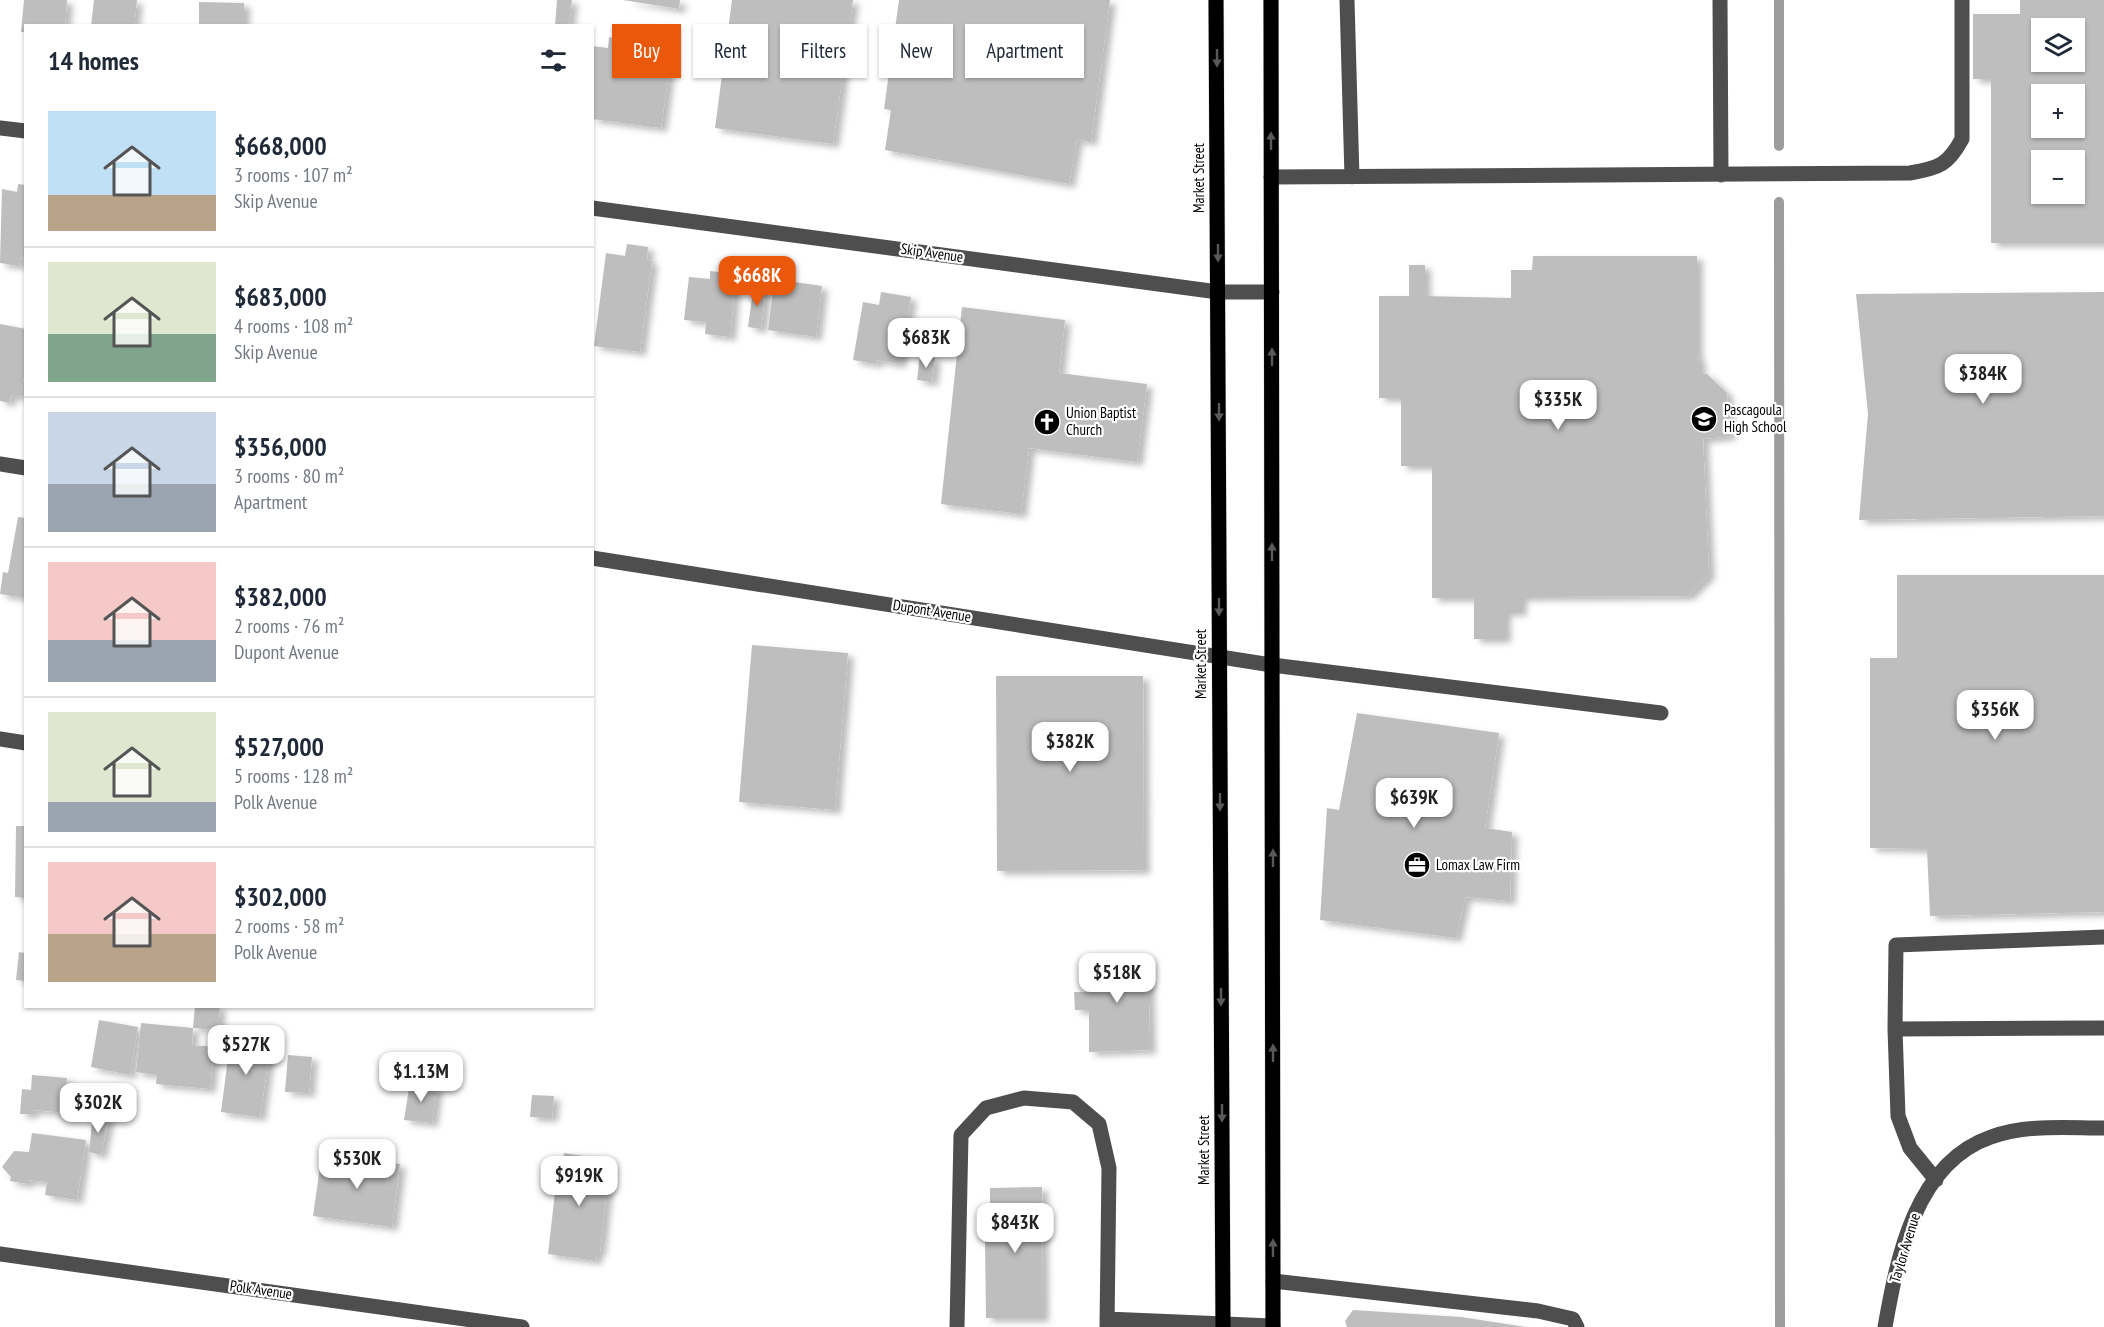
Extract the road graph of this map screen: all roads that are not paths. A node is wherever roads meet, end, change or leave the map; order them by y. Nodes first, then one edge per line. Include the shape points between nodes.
1 (1216, 0) edge
2 (1271, 0) edge
3 (1347, 0) edge
4 (1720, 0) edge
5 (1962, 0) edge
6 (0, 128) edge
7 (24, 131) edge
8 (1721, 175) junction
9 (1272, 177) junction
10 (1352, 177) junction
11 (594, 208) edge
12 (1218, 292) junction
13 (1272, 292) junction
14 (0, 464) edge
15 (24, 468) edge
16 (594, 558) edge
17 (1219, 657) junction
18 (1272, 665) junction
19 (1661, 713) dead end
20 (0, 739) edge
21 (24, 743) edge
22 (2104, 937) edge
23 (2104, 1028) edge
24 (1895, 1029) junction
25 (2104, 1128) edge
26 (1936, 1180) junction
27 (0, 1254) edge
28 (1274, 1281) junction
29 (1107, 1323) edge
30 (1223, 1326) edge
31 (522, 1327) edge
32 (957, 1327) edge
33 (1274, 1327) edge
34 (1577, 1327) edge
35 (1885, 1327) edge

1 -> 12 main road, Market Street
9 -> 2 main road
3 - 10 street
4 - 8 street
5 - 8 street via 1962,139 1951,159 1935,168 1910,173
6 - 7 street
8 - 10 street
9 - 10 street
9 - 13 main road
11 - 12 street, Skip Avenue
12 - 13 street, Skip Avenue
12 -> 17 main road, Market Street
18 -> 13 main road
14 - 15 street
16 - 17 street, Dupont Avenue
17 - 18 street, Dupont Avenue
17 -> 30 main road, Market Street
18 - 19 street, Dupont Avenue
28 -> 18 main road
20 - 21 street
22 - 24 street via 1896,945
23 - 24 street
24 - 26 street via 1898,1116 1910,1148
25 - 26 street, Taylor Avenue via 2041,1127 1990,1137 1956,1159
26 - 35 street, Taylor Avenue via 1914,1214 1894,1276
27 - 31 street, Polk Avenue
28 - 33 main road
28 - 34 street via 1538,1311 1573,1320
29 - 30 street
29 - 32 street via 1109,1168 1099,1124 1073,1102 1024,1098 986,1108 960,1135
30 - 33 street

